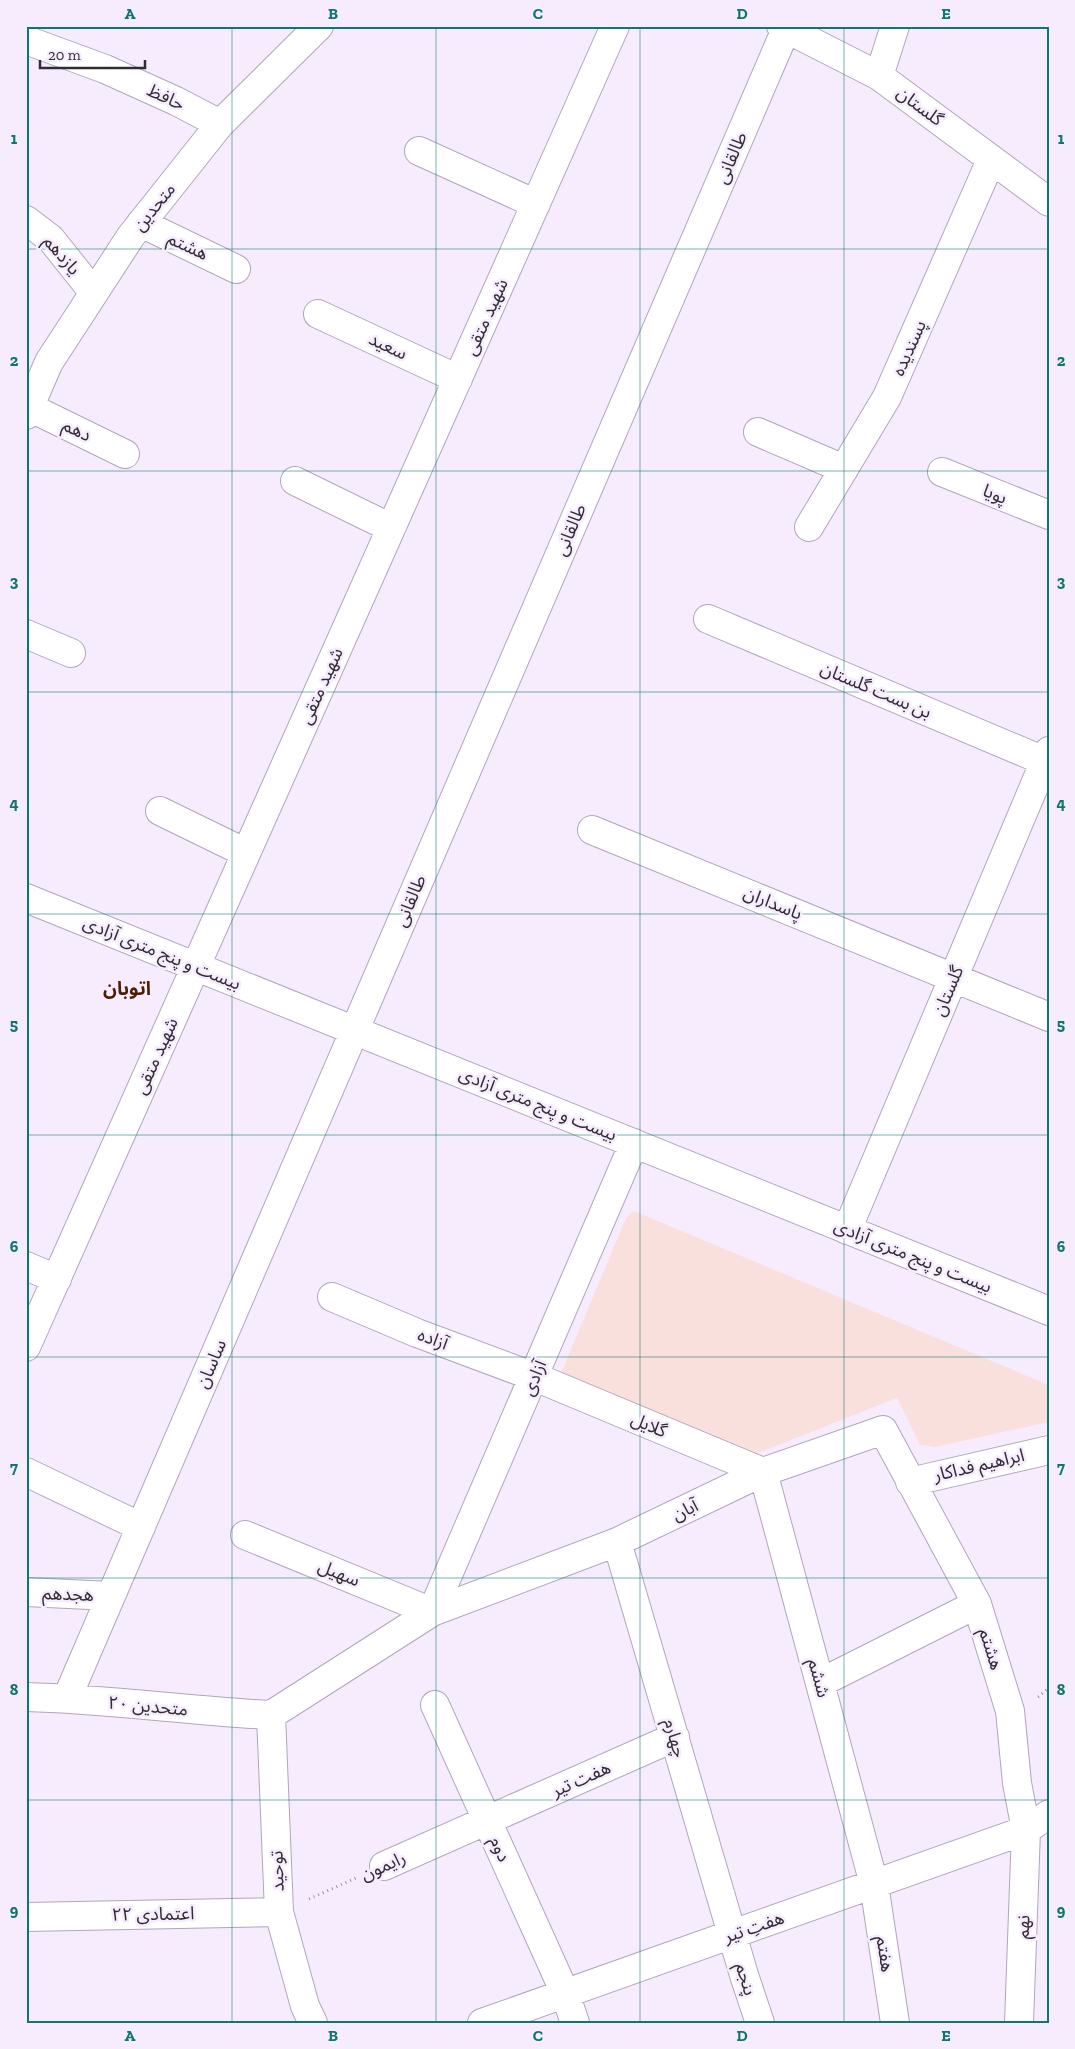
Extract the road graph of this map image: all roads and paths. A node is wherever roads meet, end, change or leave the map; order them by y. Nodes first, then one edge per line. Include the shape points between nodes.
1 (319, 26) edge
2 (615, 26) edge
3 (895, 26) edge
4 (783, 28) edge
5 (26, 40) edge
6 (879, 76) junction
7 (220, 124) junction
8 (419, 151) dead end
9 (991, 160) junction
10 (1049, 202) edge
11 (536, 204) junction
12 (26, 220) edge
13 (141, 223) junction
14 (236, 268) dead end
15 (94, 293) junction
16 (318, 314) dead end
17 (458, 379) junction
18 (30, 396) edge
19 (758, 432) dead end
20 (126, 454) dead end
21 (844, 469) junction
22 (942, 472) dead end
23 (295, 481) dead end
24 (1049, 515) edge
25 (809, 527) dead end
26 (391, 528) junction
27 (708, 619) dead end
28 (26, 634) edge
29 (71, 654) dead end
30 (1047, 759) edge
31 (160, 811) dead end
32 (592, 830) dead end
33 (246, 853) junction
34 (26, 898) edge
35 (196, 966) junction
36 (954, 977) junction
37 (1049, 1017) edge
38 (354, 1030) junction
39 (634, 1143) junction
40 (847, 1230) junction
41 (26, 1266) edge
42 (57, 1279) junction
43 (332, 1297) dead end
44 (1049, 1311) edge
45 (26, 1347) edge
46 (535, 1378) junction
47 (1049, 1450) edge
48 (26, 1472) edge
49 (763, 1472) junction
50 (910, 1482) junction
51 (141, 1527) junction
52 (245, 1535) dead end
53 (617, 1542) junction
54 (26, 1592) edge
55 (111, 1596) junction
56 (977, 1604) junction
57 (432, 1612) junction
58 (820, 1683) junction
59 (26, 1697) edge
60 (67, 1698) junction
61 (436, 1705) dead end
62 (271, 1715) junction
63 (675, 1737) junction
64 (1049, 1814) edge
65 (487, 1820) junction
66 (1026, 1830) junction
67 (384, 1866) joint
68 (874, 1884) junction
69 (279, 1912) junction
70 (26, 1917) edge
71 (733, 1934) junction
72 (565, 1993) junction
73 (313, 2023) edge
74 (482, 2023) edge
75 (575, 2023) edge
76 (760, 2023) edge
77 (895, 2023) edge
78 (1019, 2023) edge

1 - 7 street, متحدین
2 - 11 street, شهید متقی
3 - 6 street
4 - 6 street, گلستان
4 - 38 street, طالقانی
5 - 7 street, حافظ via 105,69
6 - 9 street, گلستان
7 - 13 street, متحدین
8 - 11 street
9 - 10 street, گلستان
9 - 21 street, پسندیده via 887,398
11 - 17 street, شهید متقی
12 - 15 street, یازدهم via 51,238
13 - 14 street, هشتم
13 - 15 street, متحدین
15 - 18 street, متحدین
16 - 17 street, سعید
17 - 26 street, شهید متقی
18 - 20 street, دهم
19 - 21 street
21 - 25 street, پسندیده
22 - 24 street, پویا
23 - 26 street
26 - 33 street, شهید متقی
27 - 30 street, بن بست گلستان
28 - 29 street
30 - 36 street, گلستان
31 - 33 street
32 - 36 street, پاسداران
33 - 35 street, شهید متقی
34 - 35 street, بیست و پنج متری آزادی
35 - 38 street, بیست و پنج متری آزادی
35 - 42 street, شهید متقی
36 - 37 street, پاسداران
36 - 40 street, گلستان
38 - 39 street, بیست و پنج متری آزادی
38 - 51 street, ساسان
39 - 40 street, بیست و پنج متری آزادی
39 - 46 street, آزادی
40 - 44 street, بیست و پنج متری آزادی
41 - 42 street
42 - 45 street, شهید متقی
43 - 46 street, آزاده
46 - 49 street, گلایل
46 - 57 street, آزادی
47 - 50 street, ابراهیم فداکار
48 - 51 street
49 - 50 street, آبان via 883,1430
49 - 53 street, آبان
49 - 58 street, ششم
50 - 56 street, هشتم
51 - 55 street, ساسان
52 - 57 street, سهیل
53 - 57 street, آبان
53 - 63 street, چهارم
54 - 55 street, هجدهم
55 - 60 street, ساسان
56 - 58 street
56 - 66 street, هشتم via 1010,1711 1017,1783
57 - 62 street, آبان
58 - 68 street, ششم
59 - 60 street, متحدین ۲۰
60 - 62 street, متحدین ۲۰
61 - 65 street, دوم
62 - 69 street, توحید
63 - 65 street, هفت تیر
63 - 71 street, چهارم
64 - 66 street, هفتِ تیر
65 - 67 street, رایمون
65 - 72 street, دوم
66 - 68 street, هفتِ تیر
66 - 78 street, نهم
67 - 69 path, رایمون
68 - 71 street, هفتِ تیر
68 - 77 street, هفتم
69 - 70 street, اعتمادی ۲۲
69 - 73 street, توحید via 305,2006
71 - 72 street, هفتِ تیر
71 - 76 street, پنجم
72 - 74 street, هفتِ تیر
72 - 75 street, دوم

